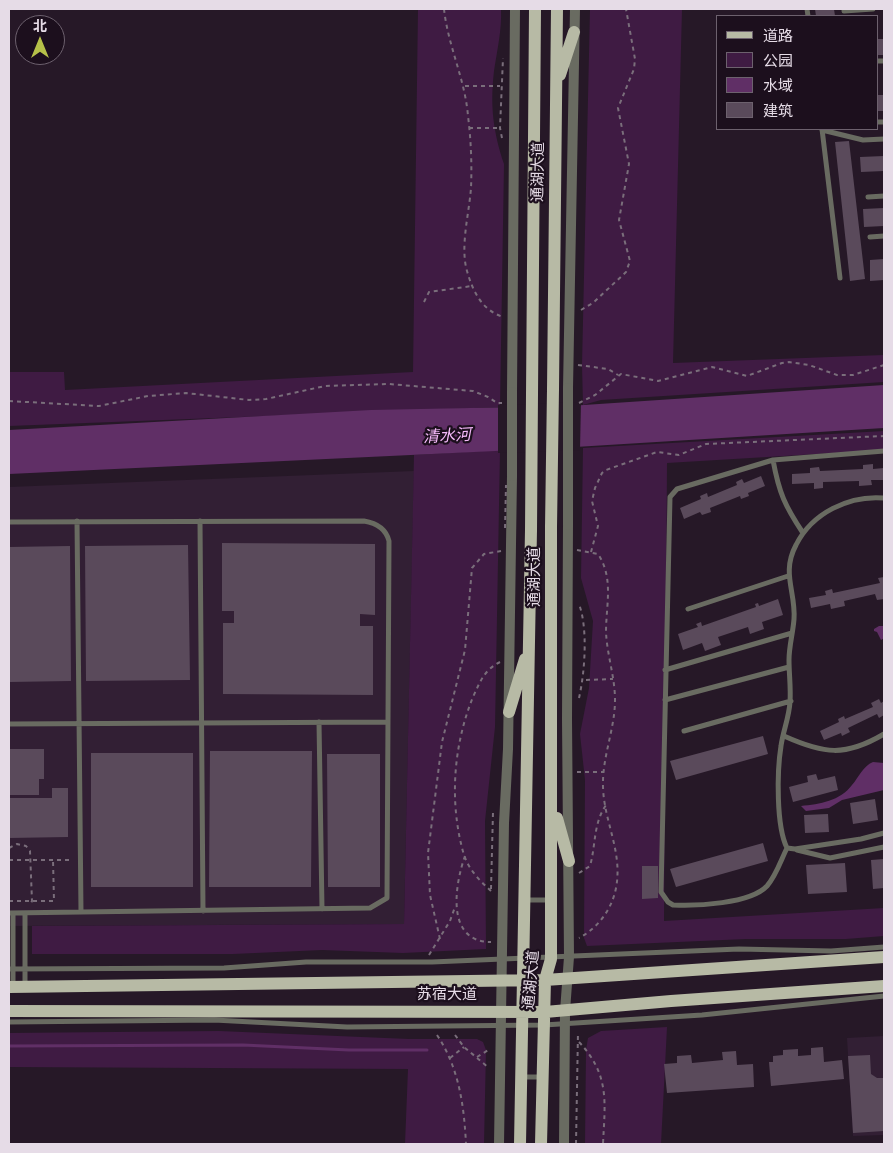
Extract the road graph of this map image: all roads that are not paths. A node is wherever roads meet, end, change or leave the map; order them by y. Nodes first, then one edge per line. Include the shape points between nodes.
1 (515, 9) edge
2 (535, 9) edge
3 (556, 9) edge
4 (575, 9) edge
5 (873, 9) edge
6 (844, 11) dead end
7 (574, 32) junction
8 (556, 87) junction
9 (822, 130) edge
10 (826, 130) edge
11 (884, 139) edge
12 (884, 196) edge
13 (868, 197) dead end
14 (884, 236) edge
15 (870, 237) dead end
16 (840, 278) dead end
17 (884, 451) edge
18 (773, 460) junction
19 (884, 498) edge
20 (77, 521) junction
21 (200, 521) junction
22 (9, 522) edge
23 (803, 533) junction
24 (788, 576) junction
25 (688, 609) dead end
26 (792, 633) junction
27 (529, 645) junction
28 (789, 667) junction
29 (665, 670) junction
30 (664, 700) junction
31 (791, 701) junction
32 (509, 712) junction
33 (319, 722) junction
34 (388, 722) junction
35 (202, 723) junction
36 (9, 724) edge
37 (79, 724) junction
38 (684, 731) dead end
39 (884, 734) edge
40 (784, 736) junction
41 (552, 803) junction
42 (884, 833) edge
43 (884, 847) edge
44 (787, 848) junction
45 (794, 849) junction
46 (569, 861) junction
47 (525, 900) junction
48 (552, 900) junction
49 (322, 909) junction
50 (203, 910) junction
51 (81, 912) junction
52 (11, 913) edge
53 (25, 913) junction
54 (884, 947) edge
55 (569, 957) junction
56 (884, 957) edge
57 (551, 958) junction
58 (503, 960) junction
59 (524, 960) junction
60 (11, 969) edge
61 (25, 969) junction
62 (568, 979) junction
63 (503, 980) junction
64 (524, 980) junction
65 (546, 980) junction
66 (884, 986) edge
67 (16, 987) edge
68 (884, 996) edge
69 (9, 1011) edge
70 (566, 1011) junction
71 (502, 1012) junction
72 (523, 1012) junction
73 (545, 1012) junction
74 (9, 1022) edge
75 (565, 1024) junction
76 (502, 1026) junction
77 (523, 1026) junction
78 (544, 1026) junction
79 (522, 1077) junction
80 (543, 1077) junction
81 (499, 1144) edge
82 (520, 1144) edge
83 (541, 1144) edge
84 (564, 1144) edge

1 - 32 street, bridge
2 - 27 main road, 通湖大道, bridge
3 - 8 main road, 通湖大道
4 - 7 street
5 - 6 lane
7 - 8 main road
7 - 46 street, bridge via 568,388
8 - 41 main road, 通湖大道, bridge via 551,527
9 - 16 lane
10 - 11 lane via 863,140
12 - 13 lane
14 - 15 lane
17 - 18 lane
18 - 23 lane via 778,490
18 - 29 lane via 677,489 670,497
19 - 23 lane via 844,503 820,517
20 - 21 lane
20 - 22 lane
20 - 37 lane
21 - 34 lane via 364,521 373,522 388,534
21 - 35 lane
23 - 24 lane via 790,559
24 - 25 lane
24 - 26 lane via 795,609
26 - 28 lane
26 - 29 lane
27 - 32 main road
27 - 47 main road, 通湖大道
28 - 30 lane
28 - 31 lane
29 - 30 lane
30 - 44 lane via 661,892 668,902 673,905 710,903 754,894 767,886
31 - 38 lane
31 - 40 lane
32 - 58 street
33 - 34 lane
33 - 35 lane
33 - 49 lane
34 - 49 lane via 387,898 370,908
35 - 37 lane
35 - 50 lane
36 - 37 lane
37 - 51 lane
39 - 40 lane via 851,750 830,752
40 - 44 lane via 778,762 780,815
41 - 46 main road
41 - 48 main road, 通湖大道
42 - 45 lane
43 - 45 lane via 830,858
44 - 45 lane
46 - 55 street
47 - 48 lane
47 - 59 main road, 通湖大道
48 - 57 main road, 通湖大道
49 - 50 lane
50 - 51 lane
51 - 53 lane
52 - 53 lane
52 - 60 lane
53 - 61 lane
54 - 55 lane via 831,951 739,949
55 - 57 lane
55 - 62 street
56 - 62 main road, 苏宿大道
57 - 59 lane
57 - 65 main road, 通湖大道
58 - 59 lane
58 - 61 lane via 306,962 224,968
58 - 63 street
59 - 64 main road, 通湖大道
60 - 61 lane
60 - 67 lane
61 - 67 lane
62 - 65 main road, 苏宿大道
62 - 70 street
63 - 64 main road, 苏宿大道
63 - 67 main road, 苏宿大道
63 - 71 street
64 - 65 main road, 苏宿大道
64 - 72 main road, 通湖大道
65 - 73 main road, 通湖大道
66 - 70 main road, 苏宿大道 via 671,1000
68 - 75 lane via 702,1015
69 - 71 main road, 苏宿大道
70 - 73 main road, 苏宿大道
70 - 75 street
71 - 72 main road, 苏宿大道
71 - 76 street
72 - 73 main road, 苏宿大道
72 - 77 main road, 通湖大道
73 - 78 main road, 通湖大道
74 - 76 lane via 214,1020 346,1027
75 - 78 lane
75 - 84 street
76 - 77 lane
76 - 81 street
77 - 78 lane
77 - 79 main road, 通湖大道
78 - 80 main road, 通湖大道
79 - 80 lane
79 - 82 main road, 通湖大道
80 - 83 main road, 通湖大道

